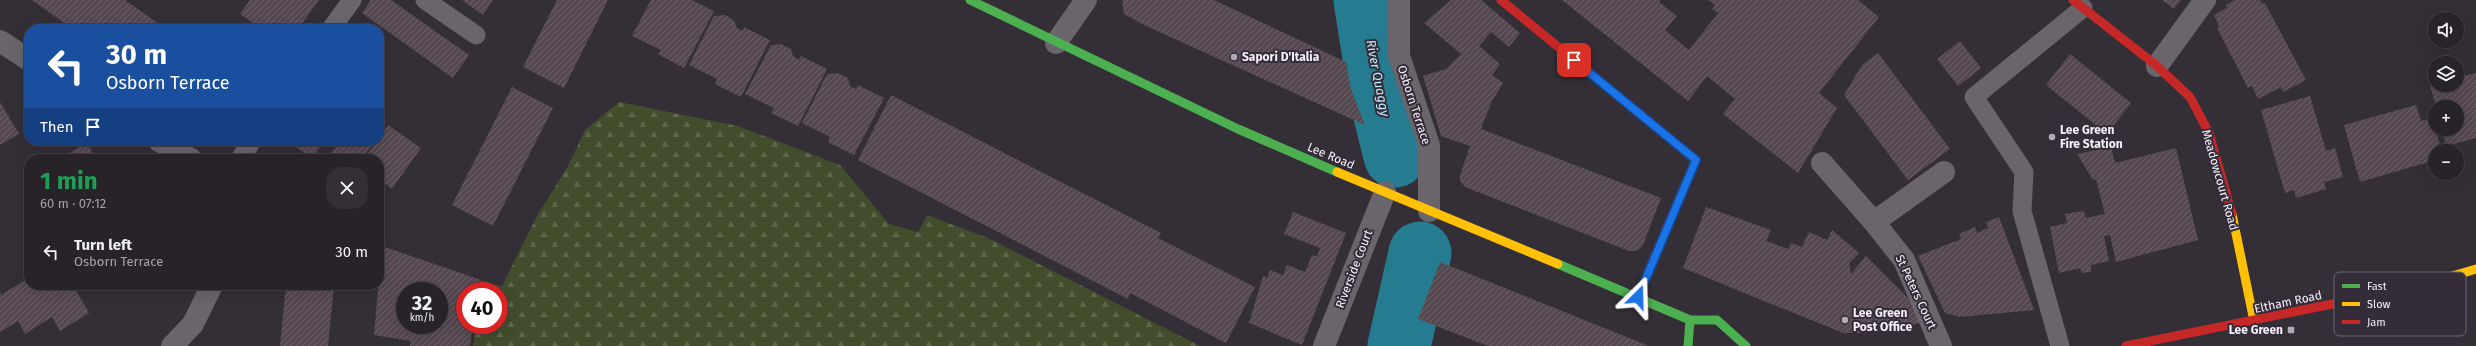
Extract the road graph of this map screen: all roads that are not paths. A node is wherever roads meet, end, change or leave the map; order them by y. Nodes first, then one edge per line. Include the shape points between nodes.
1 (352, 0) edge
2 (426, 0) edge
3 (970, 0) edge
4 (1086, 0) edge
5 (1399, 0) edge
6 (1501, 0) edge
7 (2205, 0) edge
8 (2078, 4) edge
9 (335, 24) edge
10 (476, 35) dead end
11 (0, 42) edge
12 (1056, 43) junction
13 (24, 57) edge
14 (2157, 66) junction
15 (168, 146) edge
16 (182, 154) edge
17 (1822, 164) dead end
18 (1944, 172) dead end
19 (1385, 192) junction
20 (1429, 211) junction
21 (1874, 222) junction
22 (2476, 269) edge
23 (2466, 272) edge
24 (210, 290) edge
25 (1638, 297) junction
26 (2334, 304) edge
27 (1690, 320) junction
28 (2254, 321) junction
29 (172, 346) edge
30 (1324, 346) edge
31 (1688, 346) edge
32 (1746, 346) edge
33 (1941, 346) edge
34 (2060, 346) edge
35 (2126, 346) edge

1 - 9 lane
2 - 10 lane
3 - 12 main road, Lee Road
4 - 12 street
5 - 20 street, Osborn Terrace via 1398,56 1429,146
6 - 25 main road via 1696,160
7 - 14 street
8 - 14 main road, Meadowcourt Road
8 - 34 lane via 1974,97 2024,172 2022,211
11 - 13 street
12 - 19 main road, Lee Road via 1238,129
14 - 28 main road, Meadowcourt Road via 2190,97 2209,133 2230,207
15 - 16 street
17 - 21 street, St Peters Court
18 - 21 street
19 - 20 main road, Lee Road
19 - 30 street, Riverside Court
20 - 25 main road, Lee Road
21 - 33 street, St Peters Court via 1904,260
22 - 23 main road, Eltham Road
24 - 29 street via 194,324
25 - 27 main road, Lee Road
26 - 28 main road, Eltham Road
27 - 31 main road
27 - 32 main road, Lee Road via 1717,320
28 - 35 main road, Eltham Road

